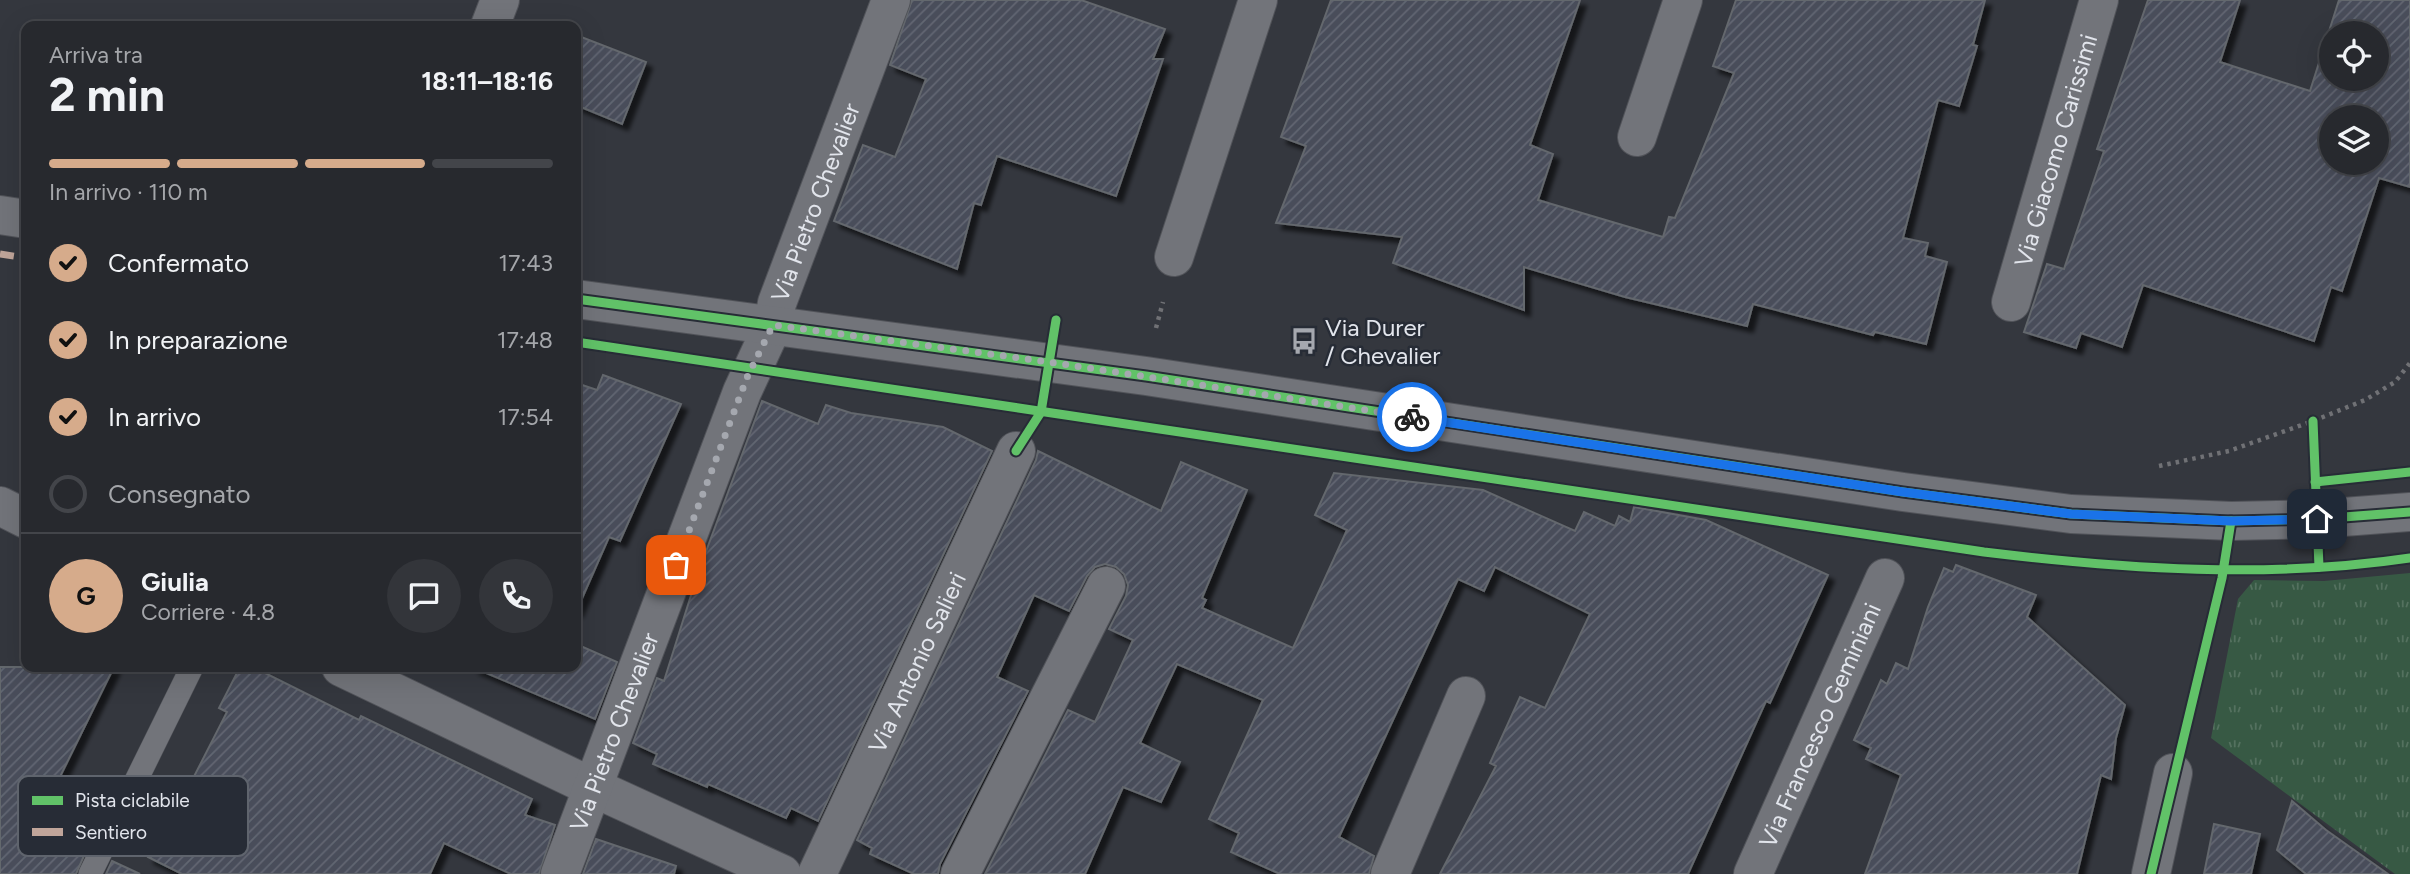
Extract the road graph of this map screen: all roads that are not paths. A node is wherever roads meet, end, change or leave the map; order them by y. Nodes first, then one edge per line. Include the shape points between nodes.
1 (500, 0) edge
2 (891, 0) edge
3 (1258, 0) edge
4 (1683, 0) edge
5 (2099, 0) edge
6 (492, 21) edge
7 (1637, 137) dead end
8 (0, 215) edge
9 (21, 218) edge
10 (1174, 257) dead end
11 (581, 300) edge
12 (2011, 302) dead end
13 (773, 325) junction
14 (1016, 451) dead end
15 (0, 506) edge
16 (2410, 512) edge
17 (21, 516) edge
18 (1885, 578) dead end
19 (1106, 586) dead end
20 (190, 672) edge
21 (351, 672) edge
22 (1466, 696) dead end
23 (2174, 774) dead end
24 (138, 776) edge
25 (592, 788) junction
26 (99, 856) edge
27 (90, 874) edge
28 (560, 874) edge
29 (782, 874) edge
30 (817, 874) edge
31 (960, 874) edge
32 (1390, 874) edge
33 (1753, 874) edge
34 (2151, 874) edge

1 - 6 street
2 - 13 street, Via Pietro Chevalier via 777,303
3 - 10 street
4 - 7 street
5 - 12 street, Via Giacomo Carissimi
8 - 9 street
11 - 13 street
13 - 16 street via 2071,514 2231,521
13 - 25 street, Via Pietro Chevalier via 742,392
14 - 30 street, Via Antonio Salieri
15 - 17 street
18 - 33 street, Via Francesco Geminiani
19 - 31 street
20 - 24 lane
21 - 25 street
22 - 32 street
23 - 34 street
25 - 28 street, Via Pietro Chevalier
25 - 29 street
26 - 27 lane

